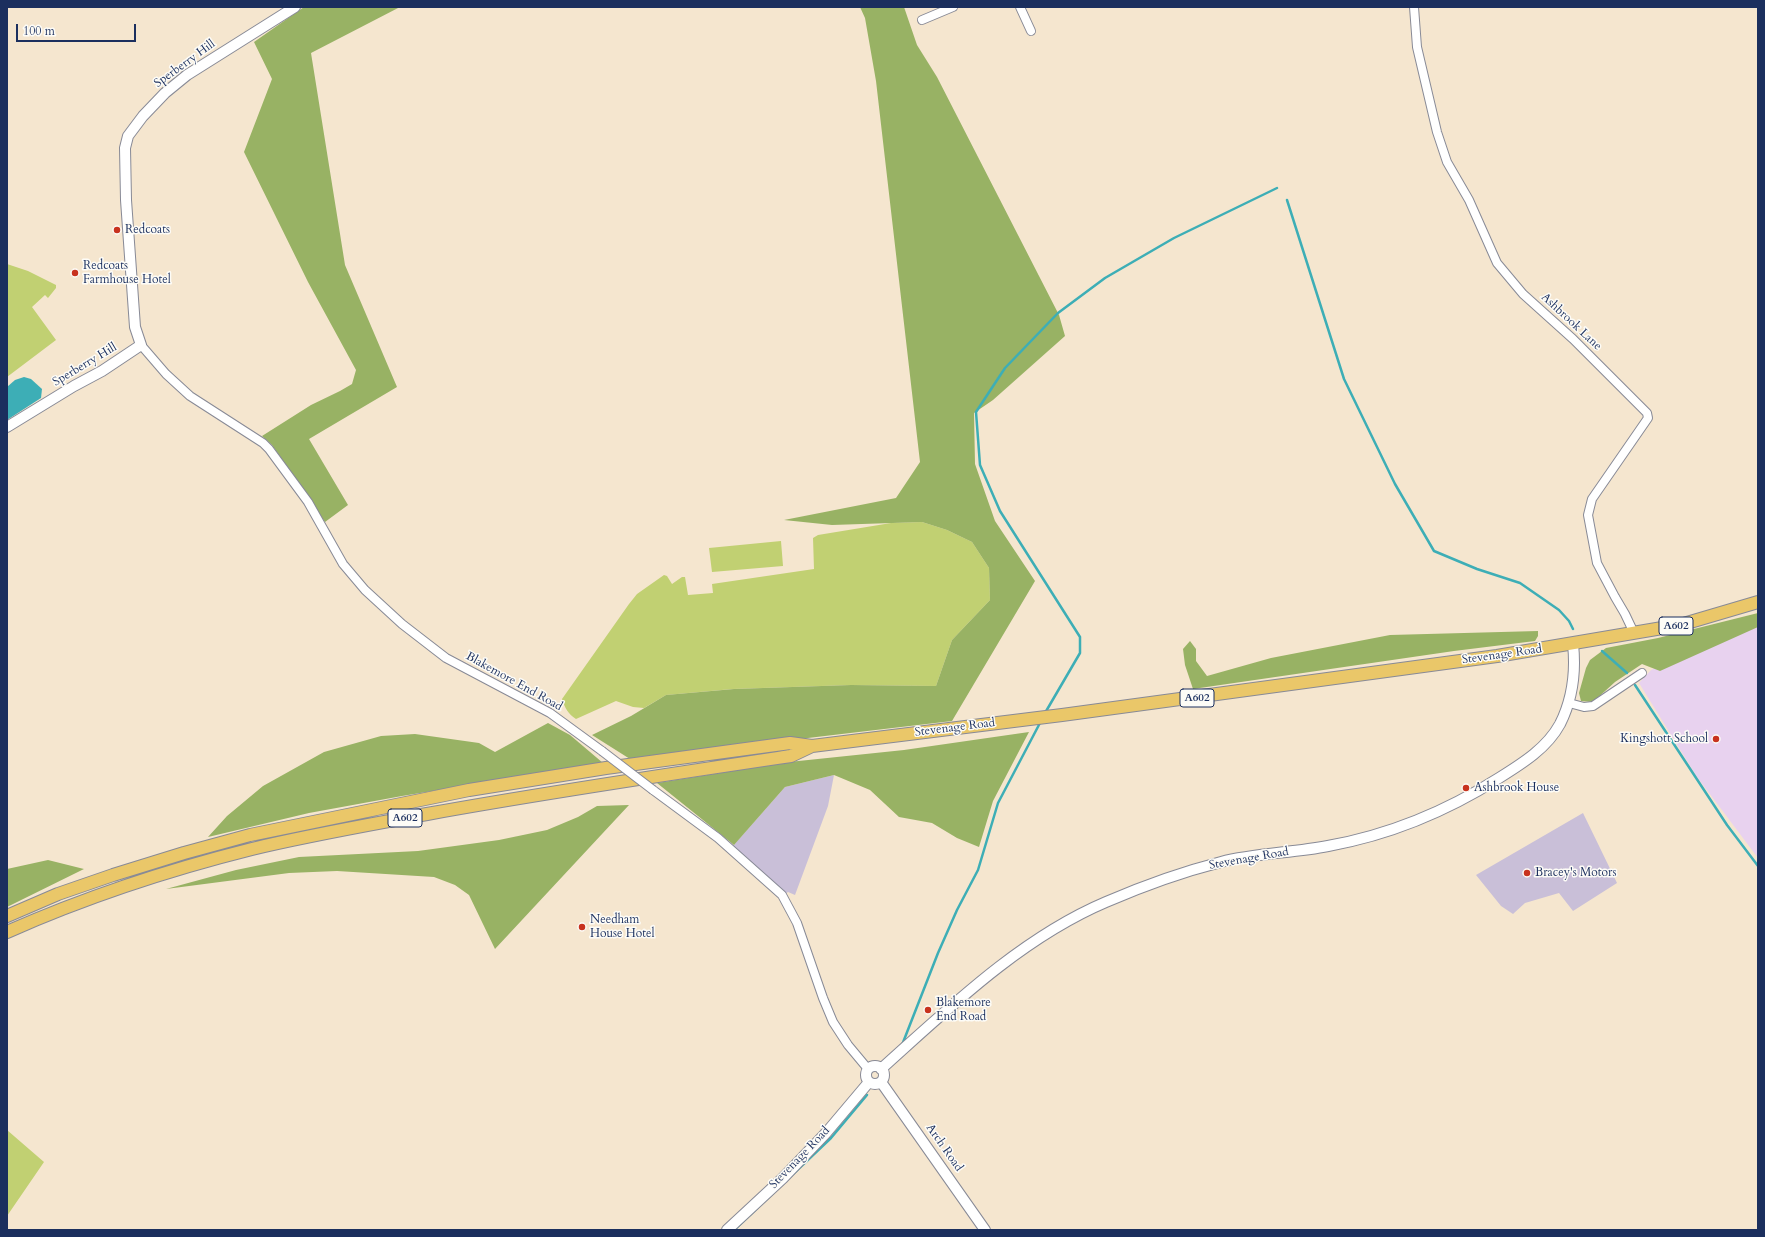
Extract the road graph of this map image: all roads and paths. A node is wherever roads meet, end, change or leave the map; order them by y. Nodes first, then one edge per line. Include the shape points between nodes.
1 (296, 7) edge
2 (953, 7) edge
3 (1020, 7) edge
4 (1414, 7) edge
5 (922, 20) dead end
6 (1031, 32) dead end
7 (141, 345) junction
8 (7, 427) edge
9 (1758, 602) edge
10 (1634, 633) junction
11 (1573, 644) junction
12 (1642, 673) dead end
13 (1569, 703) junction
14 (812, 746) junction
15 (7, 916) edge
16 (7, 932) edge
17 (881, 1068) junction
18 (868, 1069) junction
19 (869, 1082) junction
20 (881, 1082) junction
21 (727, 1230) edge
22 (985, 1230) edge

1 - 7 street, Sperberry Hill via 187,75 165,93 128,136 125,148 126,200 135,327
2 - 5 street
3 - 6 street
4 - 10 street, Ashbrook Lane via 1417,48 1437,132 1448,162 1469,200 1497,263 1523,294 1573,339 1647,413 1648,418 1641,430 1592,499 1588,514 1597,563
7 - 8 street, Sperberry Hill
7 - 18 street, Blakemore End Road, bridge via 190,396 266,446 308,502 343,564 365,590 402,624 446,658 550,713 718,838 782,895 797,923 833,1022
9 - 10 main road, Stevenage Road / A602 via 1680,625
10 - 11 main road, Stevenage Road / A602
11 - 13 street, Stevenage Road via 1574,682
11 - 14 main road, Stevenage Road / A602 via 1331,680
12 - 13 street via 1594,706 1584,707
13 - 17 street, Stevenage Road via 1559,725 1538,752 1467,798 1443,810 1365,838 1328,846 1222,861 1155,882 1091,910 1046,934 1000,966
14 - 15 main road, A602 via 790,743 599,769 469,790 250,835 113,875 58,894
14 - 16 main road, A602 via 791,756 479,805 253,849 122,887 64,907
17 - 18 street via 872,1066
17 - 20 street via 884,1073
18 - 19 street via 866,1073
19 - 20 street
19 - 21 street, Stevenage Road via 789,1172
20 - 22 street, Arch Road

